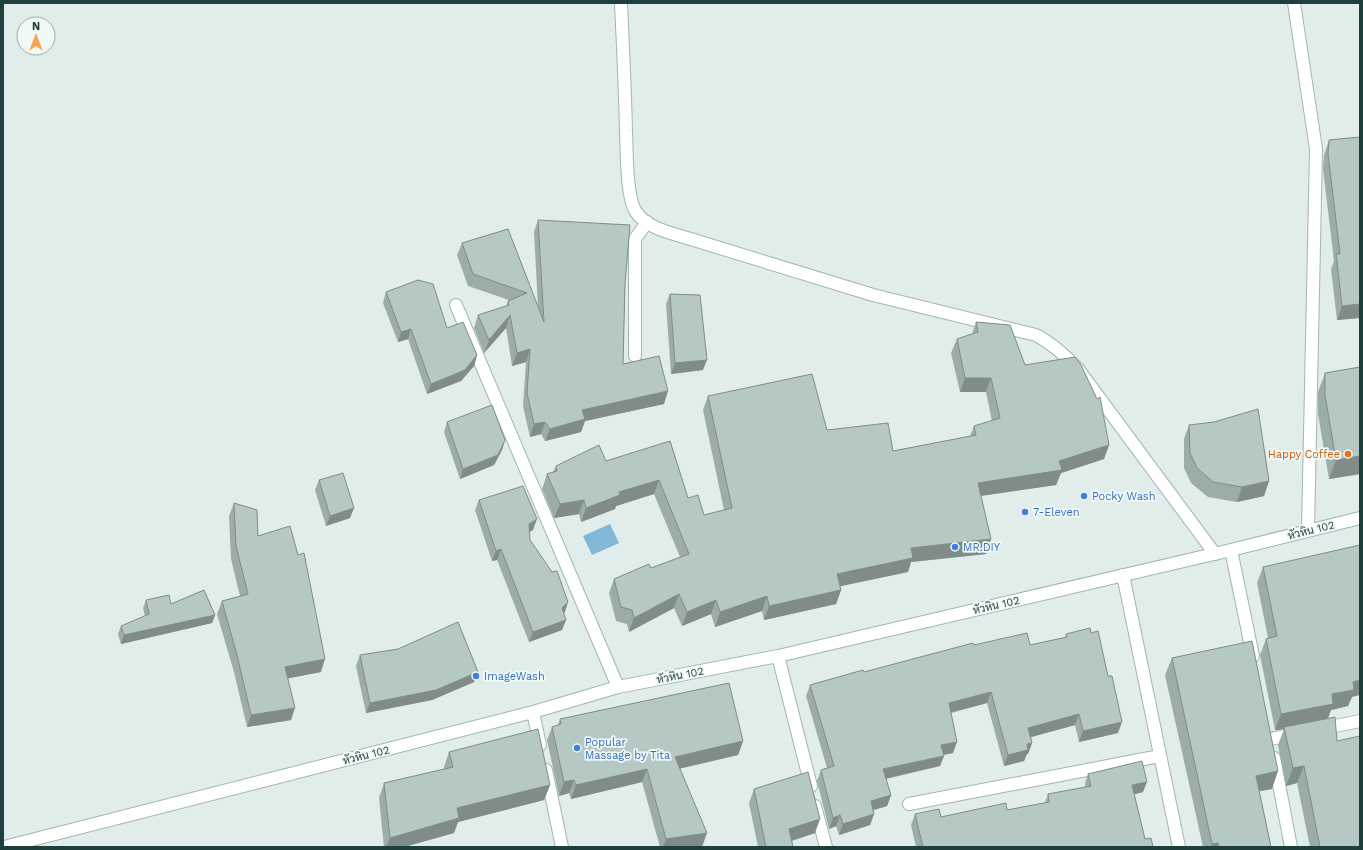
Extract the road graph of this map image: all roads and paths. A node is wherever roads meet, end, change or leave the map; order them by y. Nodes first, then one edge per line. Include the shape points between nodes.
1 (621, 3) edge
2 (1294, 3) edge
3 (1331, 146) edge
4 (1316, 149) junction
5 (647, 222) junction
6 (456, 305) dead end
7 (634, 356) dead end
8 (1360, 518) edge
9 (1308, 530) junction
10 (1231, 550) junction
11 (1215, 554) junction
12 (1123, 575) junction
13 (778, 656) junction
14 (1256, 671) edge
15 (618, 687) junction
16 (534, 712) junction
17 (1360, 721) edge
18 (1267, 724) edge
19 (1270, 739) junction
20 (1160, 756) junction
21 (909, 804) dead end
22 (4, 847) edge
23 (562, 847) edge
24 (826, 847) edge
25 (1179, 847) edge
26 (1291, 847) edge

1 - 5 street via 630,193 637,214
2 - 4 street
3 - 4 street
4 - 9 street
5 - 7 street via 635,239
5 - 11 street via 658,229 873,295 1036,335 1049,342 1078,369
6 - 15 street
8 - 9 street, หัวหิน 102
9 - 10 street, หัวหิน 102
10 - 11 street, หัวหิน 102
10 - 14 street
11 - 12 street, หัวหิน 102
12 - 13 street, หัวหิน 102
12 - 20 street
13 - 15 street, หัวหิน 102
13 - 24 street
15 - 16 street, หัวหิน 102
16 - 22 street, หัวหิน 102
16 - 23 street
17 - 19 street
18 - 19 street
19 - 26 street
20 - 21 street
20 - 25 street

